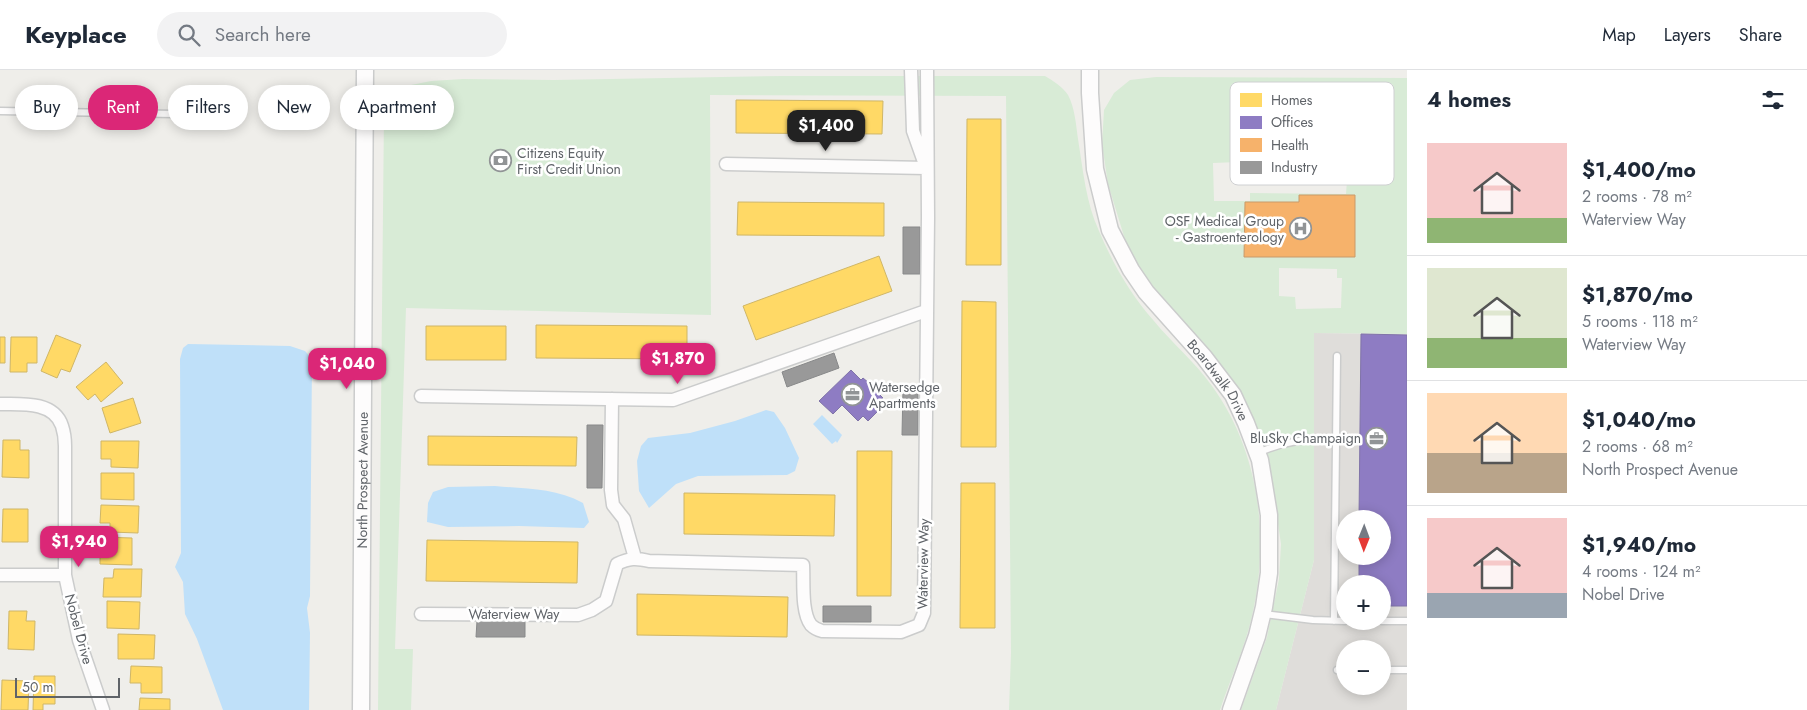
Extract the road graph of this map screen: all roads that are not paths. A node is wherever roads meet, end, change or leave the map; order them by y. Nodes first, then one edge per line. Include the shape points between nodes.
1 (365, 70) edge
2 (911, 70) edge
3 (927, 70) edge
4 (1090, 70) edge
5 (0, 111) edge
6 (168, 114) edge
7 (726, 164) dead end
8 (926, 168) junction
9 (926, 311) junction
10 (1337, 356) dead end
11 (421, 396) dead end
12 (612, 399) junction
13 (0, 404) edge
14 (1336, 438) junction
15 (1258, 452) junction
16 (635, 558) junction
17 (0, 575) edge
18 (65, 576) junction
19 (421, 614) dead end
20 (1263, 614) junction
21 (1334, 621) joint
22 (1391, 621) edge
23 (1407, 621) edge
24 (1391, 670) edge
25 (1407, 670) edge
26 (103, 710) edge
27 (361, 710) edge
28 (1232, 710) edge

1 - 27 street, North Prospect Avenue
2 - 8 street, Waterview Way via 913,131
3 - 8 street, Waterview Way
4 - 15 street, Boardwalk Drive via 1095,169 1110,230 1146,292 1204,357 1232,395
5 - 6 lane
7 - 8 street
8 - 9 street, Waterview Way
9 - 12 street via 678,399
9 - 16 street, Waterview Way via 924,613 919,625 901,632 822,631 812,627 805,606 803,565
10 - 14 lane
11 - 12 street
12 - 16 street via 611,490 614,505 624,519
13 - 18 street, Nobel Drive via 37,405 59,418 63,427
14 - 15 lane via 1309,439
14 - 21 lane
15 - 20 street, Boardwalk Drive via 1270,531 1269,573
16 - 19 street, Waterview Way via 617,564 606,601 578,615
17 - 18 street
18 - 26 street, Nobel Drive via 79,640
20 - 21 lane
20 - 28 street, Boardwalk Drive
22 - 23 lane
24 - 25 lane

